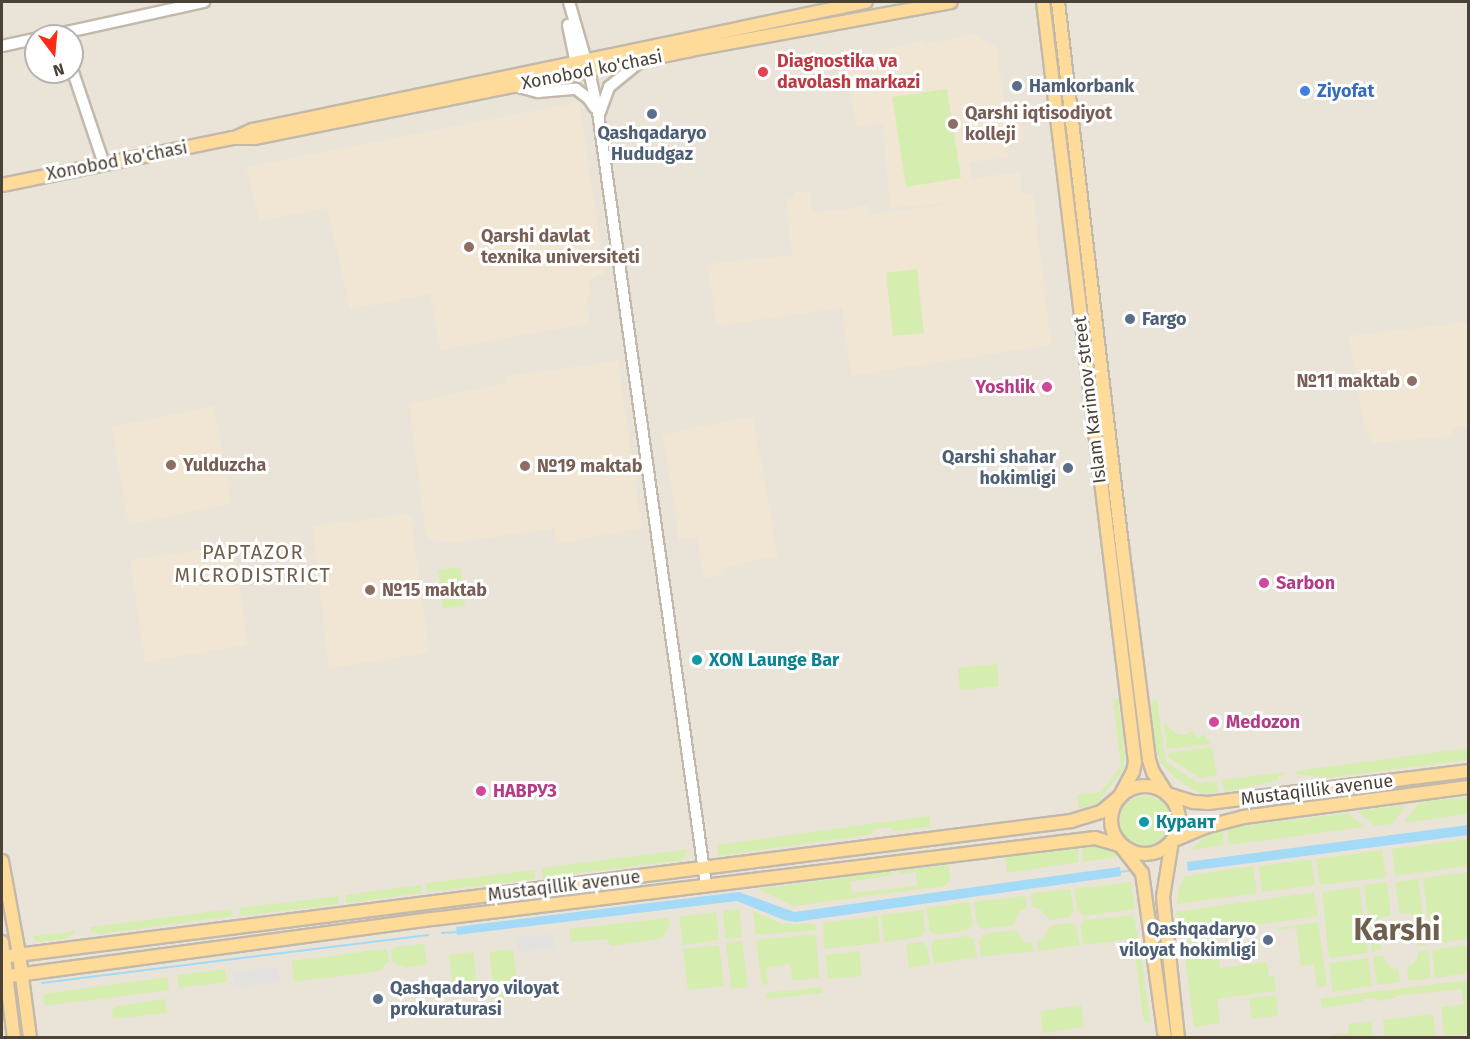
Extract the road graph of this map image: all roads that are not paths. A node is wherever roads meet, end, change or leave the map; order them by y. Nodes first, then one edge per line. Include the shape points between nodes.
1 (204, 2) edge
2 (562, 2) edge
3 (569, 2) edge
4 (866, 2) edge
5 (951, 2) edge
6 (1043, 2) edge
7 (1058, 2) edge
8 (84, 29) edge
9 (24, 41) edge
10 (2, 46) edge
11 (644, 60) junction
12 (582, 67) junction
13 (77, 84) edge
14 (514, 86) junction
15 (598, 115) junction
16 (234, 138) junction
17 (104, 164) junction
18 (2, 185) edge
19 (1468, 771) edge
20 (1468, 787) edge
21 (1167, 794) junction
22 (1120, 796) junction
23 (1172, 841) junction
24 (1120, 844) junction
25 (2, 861) edge
26 (704, 870) junction
27 (706, 885) junction
28 (2, 942) edge
29 (19, 954) junction
30 (3, 957) edge
31 (21, 974) junction
32 (4, 976) edge
33 (14, 1038) edge
34 (30, 1038) edge
35 (1165, 1038) edge
36 (1178, 1038) edge

1 - 8 street
2 - 12 street
3 - 12 street
4 - 12 main road, Xonobod ko'chasi
5 - 11 main road, Xonobod ko'chasi
6 - 22 main road, Islam Karimov street via 1134,762
7 - 21 main road, Islam Karimov street via 1149,760
9 - 10 street
11 - 12 main road, Xonobod ko'chasi
11 - 15 street via 609,87
12 - 14 main road, Xonobod ko'chasi
12 - 15 street
12 - 16 main road, Xonobod ko'chasi via 252,130
13 - 17 street
14 - 15 street via 538,92 576,89 588,98
14 - 16 main road, Xonobod ko'chasi via 255,138
15 - 26 street
16 - 17 main road, Xonobod ko'chasi
17 - 18 main road, Xonobod ko'chasi
19 - 21 main road, Mustaqillik avenue via 1208,803
20 - 23 main road, Mustaqillik avenue via 1244,817
21 - 22 main road via 1158,788 1138,786
21 - 23 main road via 1174,801 1179,822
22 - 24 main road via 1114,805 1111,826
22 - 26 main road, Mustaqillik avenue via 1101,812 1071,821
23 - 24 main road via 1164,849 1141,854
23 - 36 main road via 1163,897
24 - 27 main road, Mustaqillik avenue via 1103,838 1078,838
24 - 35 main road via 1142,873
25 - 29 main road
26 - 27 street
26 - 29 main road, Mustaqillik avenue
27 - 31 main road, Mustaqillik avenue
28 - 30 main road
29 - 30 main road, Mustaqillik avenue
29 - 31 main road
30 - 32 main road
31 - 32 main road, Mustaqillik avenue
31 - 34 main road
32 - 33 main road

